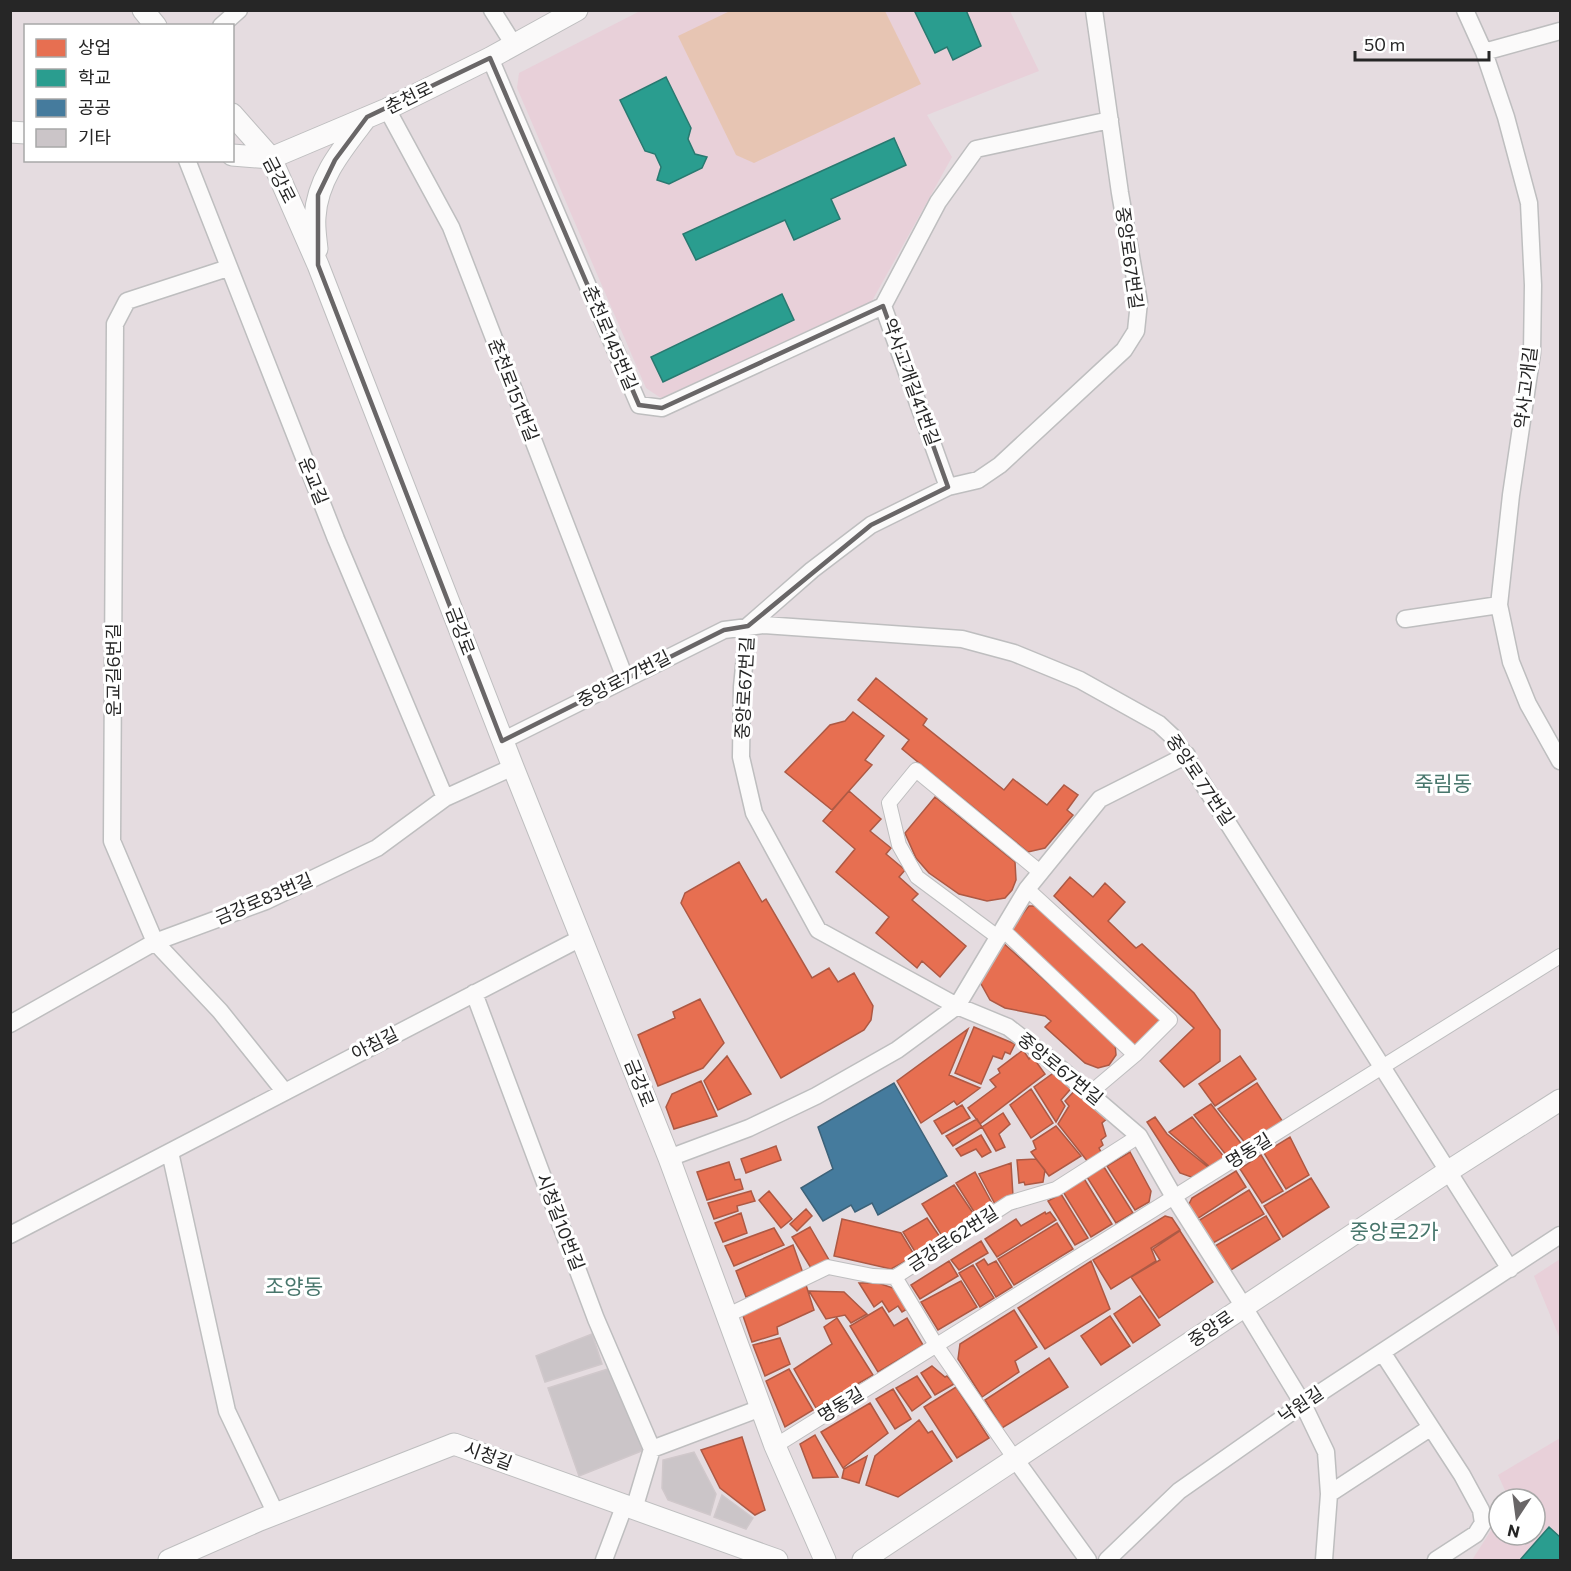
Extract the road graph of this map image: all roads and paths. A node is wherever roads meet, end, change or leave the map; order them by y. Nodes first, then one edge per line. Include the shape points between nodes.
1 (143, 10) edge
2 (239, 10) edge
3 (492, 10) edge
4 (577, 10) edge
5 (1094, 10) edge
6 (1465, 10) edge
7 (154, 24) edge
8 (223, 24) edge
9 (1560, 31) edge
10 (514, 45) junction
11 (1484, 52) junction
12 (490, 58) junction
13 (387, 109) junction
14 (234, 116) edge
15 (367, 117) junction
16 (1110, 120) junction
17 (234, 155) edge
18 (271, 158) junction
19 (188, 162) edge
20 (318, 265) junction
21 (228, 268) junction
22 (883, 306) junction
23 (948, 487) junction
24 (1499, 605) junction
25 (1405, 619) dead end
26 (748, 626) junction
27 (625, 678) junction
28 (502, 741) junction
29 (1187, 755) junction
30 (1560, 761) edge
31 (513, 767) junction
32 (445, 798) junction
33 (1040, 872) junction
34 (1027, 889) junction
35 (1001, 934) junction
36 (581, 938) junction
37 (155, 942) junction
38 (1560, 956) edge
39 (474, 993) junction
40 (957, 1006) junction
41 (10, 1024) edge
42 (1135, 1055) junction
43 (1382, 1067) junction
44 (284, 1091) junction
45 (1090, 1093) junction
46 (1560, 1100) edge
47 (1139, 1136) junction
48 (170, 1152) junction
49 (669, 1158) junction
50 (1447, 1172) junction
51 (1174, 1197) junction
52 (10, 1235) edge
53 (1560, 1235) edge
54 (1510, 1269) junction
55 (895, 1277) junction
56 (1244, 1306) junction
57 (726, 1316) junction
58 (936, 1345) junction
59 (1382, 1352) junction
60 (1303, 1404) junction
61 (761, 1408) junction
62 (1430, 1428) junction
63 (775, 1446) junction
64 (652, 1449) junction
65 (1015, 1459) junction
66 (1329, 1494) junction
67 (629, 1507) junction
68 (276, 1514) junction
69 (169, 1560) edge
70 (604, 1560) edge
71 (777, 1560) edge
72 (825, 1560) edge
73 (863, 1560) edge
74 (1088, 1560) edge
75 (1107, 1560) edge
76 (1324, 1560) edge
77 (1436, 1560) edge

1 - 7 street
2 - 8 street
3 - 10 street
4 - 10 street, 춘천로
5 - 16 street, 중앙로67번길
6 - 11 street, 약사고개길
9 - 11 street
10 - 12 street, 춘천로
11 - 24 street, 약사고개길 via 1529,203 1533,285 1532,353
12 - 13 street, 춘천로
12 - 22 street, 춘천로145번길 via 639,405 662,408
13 - 15 street, 춘천로
13 - 27 street, 춘천로151번길 via 451,227
14 - 18 street, 금강로
15 - 18 street, 춘천로
15 - 20 street via 335,160 318,195
16 - 22 street, 약사고개길41번길 via 976,149 938,202
16 - 23 street, 중앙로67번길 via 1139,302 1136,331 1124,350 1000,465 978,480
17 - 18 street, 춘천로
18 - 20 street, 금강로
19 - 21 street, 운교길
20 - 28 street, 금강로
21 - 32 street, 운교길
21 - 37 street, 운교길6번길 via 127,301 115,324 112,841
22 - 23 street, 약사고개길41번길
23 - 26 street, 중앙로67번길 via 871,525
24 - 25 street
24 - 30 street, 약사고개길 via 1511,662 1528,704
26 - 27 street, 중앙로77번길 via 724,630
26 - 29 street, 중앙로 77번길 via 962,639 1014,653 1080,680 1159,724
26 - 40 street, 중앙로67번길 via 741,757 759,823 818,930
27 - 28 street, 중앙로77번길
28 - 31 street, 금강로
29 - 33 street via 1100,799
29 - 43 street, 중앙로 77번길
31 - 32 street, 금강로83번길
31 - 36 street, 금강로
32 - 37 street, 금강로83번길 via 377,848 266,901
33 - 34 street
33 - 35 street via 916,770 889,803 898,845 917,877
34 - 35 street
34 - 42 street via 1170,1020
35 - 40 street
35 - 42 street
36 - 39 street, 아침길
36 - 49 street, 금강로
37 - 41 street, 금강로83번길
37 - 44 street, 운교길6번길 via 220,1011
38 - 43 street, 명동길
39 - 44 street, 아침길
39 - 64 street, 시청길10번길 via 596,1319
40 - 45 street, 중앙로67번길 via 1008,1027
40 - 49 street via 897,1050 816,1096 748,1128
42 - 45 street
43 - 50 street, 중앙로 77번길
43 - 51 street, 명동길
44 - 48 street, 아침길
45 - 47 street, 중앙로67번길
46 - 50 street, 중앙로
47 - 51 street, 중앙로67번길
47 - 55 street, 금강로62번길 via 1056,1189 1009,1203
48 - 52 street, 아침길
48 - 68 street via 227,1411
49 - 57 street, 금강로
50 - 54 street
50 - 56 street, 중앙로
51 - 56 street, 중앙로67번길
51 - 58 street, 명동길
53 - 54 street, 낙원길
54 - 59 street, 낙원길
55 - 57 street, 금강로62번길 via 828,1267
55 - 58 street
56 - 60 street, 중앙로67번길
56 - 65 street, 중앙로
57 - 61 street, 금강로
58 - 63 street, 명동길
58 - 65 street
59 - 60 street, 낙원길
59 - 62 street
60 - 66 street, 중앙로67번길 via 1326,1452
60 - 75 street, 낙원길 via 1179,1491
61 - 63 street, 금강로
61 - 64 street
62 - 66 street
62 - 77 street via 1462,1475 1480,1510 1482,1523 1476,1534
63 - 72 street, 금강로
64 - 67 street
65 - 73 street, 중앙로
65 - 74 street
66 - 76 street, 중앙로67번길
67 - 68 street, 시청길 via 454,1444
67 - 70 street
67 - 71 street, 시청길
68 - 69 street, 시청길

